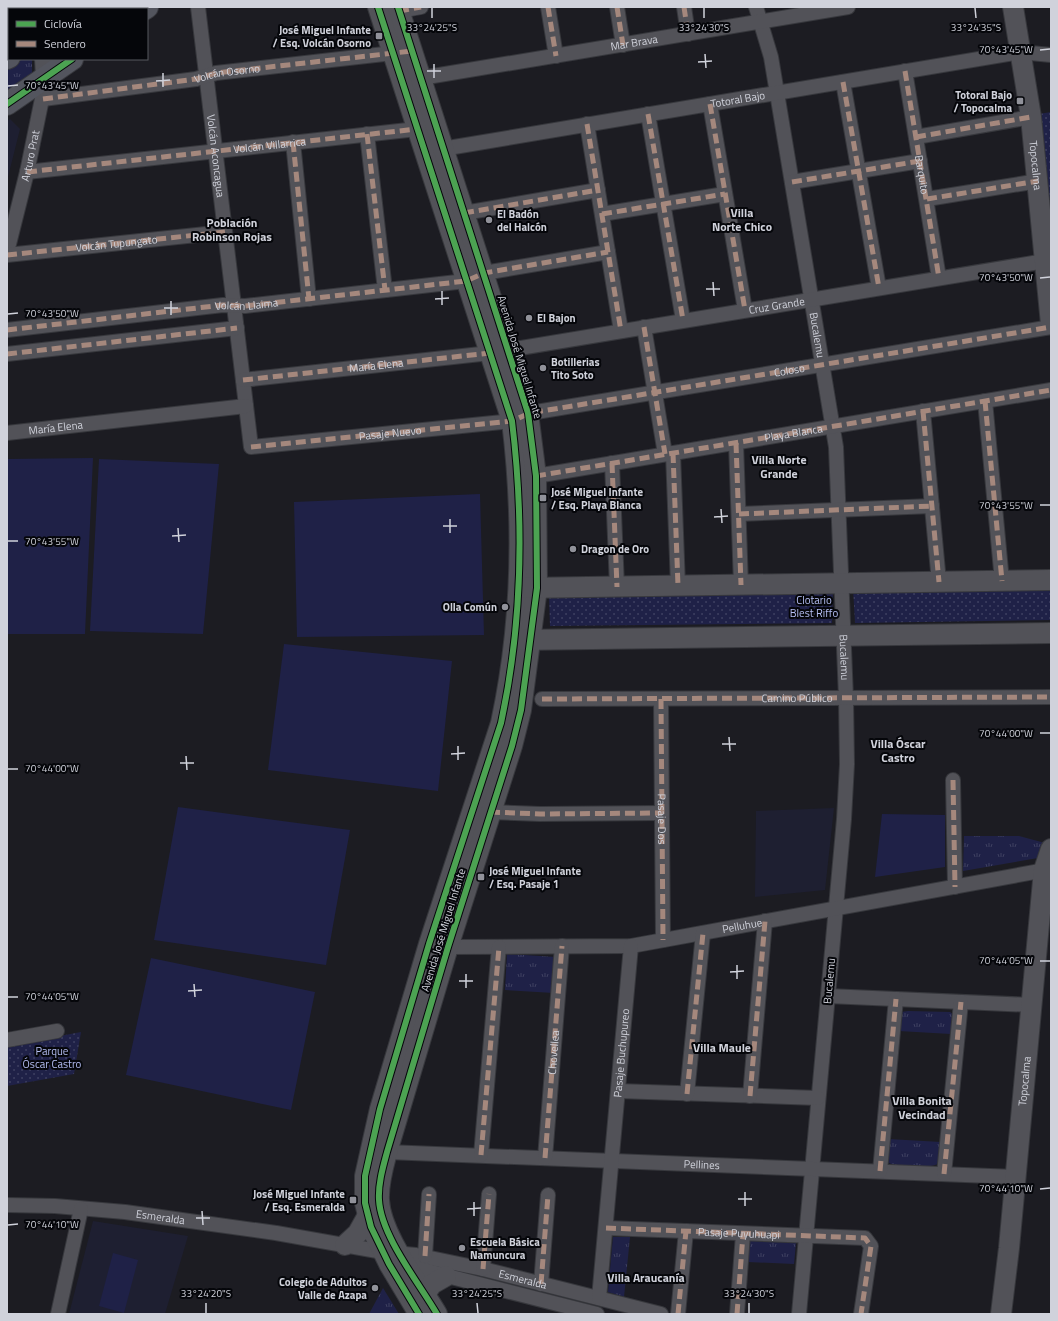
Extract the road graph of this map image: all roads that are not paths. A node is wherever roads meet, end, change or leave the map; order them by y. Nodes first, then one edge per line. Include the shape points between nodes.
1 (198, 7) edge
2 (378, 7) edge
3 (421, 7) edge
4 (548, 7) edge
5 (617, 7) edge
6 (684, 7) edge
7 (756, 7) edge
8 (848, 7) edge
9 (1013, 7) edge
10 (398, 9) edge
11 (760, 22) junction
12 (688, 34) junction
13 (623, 45) junction
14 (402, 52) junction
15 (1020, 52) junction
16 (556, 56) junction
17 (1051, 56) edge
18 (69, 60) edge
19 (46, 68) edge
20 (905, 71) junction
21 (206, 76) junction
22 (421, 78) junction
23 (843, 82) junction
24 (777, 93) junction
25 (43, 99) junction
26 (7, 104) edge
27 (710, 104) junction
28 (648, 114) junction
29 (1031, 117) junction
30 (587, 124) junction
31 (417, 129) junction
32 (367, 134) junction
33 (916, 137) junction
34 (293, 142) junction
35 (434, 150) junction
36 (216, 151) junction
37 (920, 161) junction
38 (859, 171) junction
39 (27, 172) junction
40 (1038, 181) junction
41 (792, 182) junction
42 (598, 190) junction
43 (725, 194) junction
44 (926, 199) junction
45 (663, 204) junction
46 (464, 213) junction
47 (602, 214) junction
48 (225, 232) junction
49 (7, 252) edge
50 (608, 252) junction
51 (7, 255) edge
52 (1045, 261) junction
53 (475, 277) junction
54 (939, 278) junction
55 (879, 288) junction
56 (385, 290) junction
57 (309, 298) junction
58 (812, 299) junction
59 (1050, 303) edge
60 (234, 305) junction
61 (745, 310) junction
62 (683, 320) junction
63 (1051, 326) edge
64 (644, 327) junction
65 (237, 328) junction
66 (7, 330) edge
67 (621, 331) junction
68 (499, 351) junction
69 (7, 354) edge
70 (823, 365) junction
71 (243, 380) junction
72 (1051, 390) edge
73 (655, 392) junction
74 (985, 401) junction
75 (246, 406) junction
76 (923, 411) junction
77 (520, 417) junction
78 (833, 426) junction
79 (7, 433) edge
80 (736, 442) junction
81 (251, 447) joint
82 (669, 454) junction
83 (612, 463) junction
84 (536, 476) junction
85 (932, 506) junction
86 (839, 510) junction
87 (739, 514) junction
88 (1051, 580) edge
89 (1002, 581) junction
90 (938, 582) junction
91 (842, 584) junction
92 (741, 585) junction
93 (678, 586) junction
94 (617, 587) junction
95 (527, 588) junction
96 (1051, 633) edge
97 (844, 636) junction
98 (522, 640) junction
99 (1051, 697) edge
100 (846, 698) junction
101 (542, 699) dead end
102 (661, 699) junction
103 (953, 780) dead end
104 (490, 812) junction
105 (662, 813) junction
106 (1051, 849) edge
107 (1047, 870) edge
108 (955, 887) junction
109 (836, 908) junction
110 (765, 922) junction
111 (703, 933) junction
112 (663, 940) junction
113 (439, 946) junction
114 (562, 946) junction
115 (631, 946) junction
116 (499, 947) junction
117 (828, 996) junction
118 (896, 999) junction
119 (961, 1002) junction
120 (1032, 1005) junction
121 (57, 1031) dead end
122 (7, 1040) edge
123 (618, 1091) junction
124 (687, 1094) junction
125 (750, 1096) junction
126 (818, 1098) junction
127 (387, 1152) junction
128 (481, 1156) junction
129 (545, 1158) junction
130 (612, 1161) junction
131 (812, 1168) junction
132 (880, 1171) junction
133 (944, 1174) junction
134 (1016, 1177) junction
135 (429, 1194) dead end
136 (489, 1194) dead end
137 (548, 1195) dead end
138 (7, 1205) edge
139 (81, 1208) junction
140 (367, 1217) junction
141 (606, 1228) junction
142 (686, 1231) junction
143 (743, 1234) junction
144 (806, 1236) junction
145 (345, 1245) junction
146 (425, 1256) junction
147 (396, 1257) junction
148 (483, 1269) junction
149 (446, 1276) junction
150 (541, 1284) junction
151 (425, 1294) junction
152 (599, 1298) junction
153 (58, 1314) edge
154 (419, 1314) edge
155 (437, 1314) edge
156 (597, 1314) edge
157 (661, 1314) edge
158 (678, 1314) edge
159 (737, 1314) edge
160 (799, 1314) edge
161 (861, 1314) edge
162 (1001, 1314) edge

1 - 21 street, Volcán Aconcagua
2 - 14 main road, Avenida José Miguel Infante
3 - 10 street
4 - 16 street
5 - 13 street
6 - 12 street
7 - 11 street, Bucalemu
8 - 11 street, Mar Brava
9 - 15 main road, Topocalma
10 - 14 main road, Avenida José Miguel Infante
11 - 12 street, Mar Brava
11 - 24 street, Bucalemu via 771,57
12 - 13 street, Mar Brava
13 - 16 street, Mar Brava
14 - 21 street, Volcán Osorno
14 - 22 main road, Avenida José Miguel Infante
14 - 31 main road, Avenida José Miguel Infante
15 - 17 street, Totoral Bajo
15 - 20 street, Totoral Bajo
15 - 29 main road, Topocalma
16 - 22 street, Mar Brava
18 - 19 main road
19 - 25 street, Arturo Prat
19 - 26 main road
20 - 23 street, Totoral Bajo
20 - 33 street, Barquito
21 - 25 street, Volcán Osorno
21 - 36 street, Volcán Aconcagua
22 - 35 main road, Avenida José Miguel Infante
23 - 24 street, Totoral Bajo
23 - 38 street
24 - 27 street, Totoral Bajo
24 - 41 street, Bucalemu
25 - 39 street, Arturo Prat
27 - 28 street, Totoral Bajo
27 - 43 street
28 - 30 street, Totoral Bajo
28 - 45 street
29 - 33 street
29 - 40 main road, Topocalma
30 - 35 street, Totoral Bajo
30 - 42 street
31 - 32 street, Volcán Villarrica
31 - 35 main road, Avenida José Miguel Infante
32 - 34 street, Volcán Villarrica
32 - 56 street
33 - 37 street, Barquito
34 - 36 street, Volcán Villarrica
34 - 57 street
35 - 46 main road, Avenida José Miguel Infante
35 - 53 main road, Avenida José Miguel Infante
36 - 39 street, Volcán Villarrica
36 - 48 street, Volcán Aconcagua
37 - 38 street
37 - 44 street, Barquito
38 - 41 street
38 - 55 street
39 - 49 street, Arturo Prat
40 - 44 street
40 - 52 main road, Topocalma
41 - 58 street, Bucalemu
42 - 46 street
42 - 47 street
43 - 45 street
43 - 61 street
44 - 54 street, Barquito
45 - 47 street
45 - 62 street
46 - 53 main road, Avenida José Miguel Infante
47 - 50 street
48 - 51 street, Volcán Tupungato
48 - 60 street, Volcán Aconcagua
50 - 53 street, Volcán Llaima
50 - 67 street
52 - 54 street, Cruz Grande
52 - 59 main road, Topocalma
53 - 56 street, Volcán Llaima
53 - 68 main road, Avenida José Miguel Infante
54 - 55 street, Cruz Grande
55 - 58 street, Cruz Grande
56 - 57 street, Volcán Llaima
57 - 60 street, Volcán Llaima
58 - 61 street, Cruz Grande
58 - 70 street, Bucalemu
59 - 63 main road, Topocalma
60 - 65 street, Volcán Aconcagua
60 - 66 street, Volcán Llaima
61 - 62 street, Cruz Grande
62 - 64 street, Cruz Grande
63 - 70 street, Coloso
64 - 67 street, Cruz Grande
64 - 73 street
65 - 69 street
65 - 71 street, Volcán Aconcagua
67 - 68 street, Cruz Grande
68 - 71 street, María Elena
68 - 77 main road, Avenida José Miguel Infante
70 - 73 street, Coloso
70 - 78 street, Bucalemu
71 - 75 street, Volcán Aconcagua
72 - 74 street, Playa Blanca
73 - 77 street, Coloso
73 - 82 street
74 - 76 street, Playa Blanca
74 - 89 street
75 - 79 street, María Elena
75 - 81 street, Volcán Aconcagua
76 - 78 street, Playa Blanca
76 - 85 street
77 - 81 street, Pasaje Nuevo
77 - 84 main road, Avenida José Miguel Infante
77 - 95 main road, Avenida José Miguel Infante via 516,464 519,528
78 - 80 street, Playa Blanca
78 - 86 street, Bucalemu
80 - 82 street, Playa Blanca
80 - 87 street
82 - 83 street, Playa Blanca
82 - 93 street
83 - 84 street, Playa Blanca
83 - 94 street
84 - 95 main road, Avenida José Miguel Infante
85 - 86 street
85 - 90 street
86 - 87 street
86 - 91 street, Bucalemu
87 - 92 street
88 - 89 main road
89 - 90 main road
90 - 91 main road
91 - 92 main road
91 - 97 street, Bucalemu
92 - 93 main road
93 - 94 main road
94 - 95 main road
95 - 98 main road, Avenida José Miguel Infante
96 - 97 main road
97 - 98 main road
97 - 100 street, Bucalemu
98 - 104 main road, Avenida José Miguel Infante via 525,689 517,728
98 - 113 main road, Avenida José Miguel Infante
99 - 100 street, Camino Público
100 - 102 street, Camino Público
100 - 109 street, Bucalemu via 845,790
101 - 102 street, Camino Público
102 - 105 street, Pasaje Dos
103 - 108 street
104 - 105 street
104 - 113 main road, Avenida José Miguel Infante
105 - 112 street, Pasaje Dos
106 - 107 main road, Topocalma
107 - 108 street, Pelluhue
107 - 120 main road, Topocalma
108 - 109 street, Pelluhue
109 - 110 street, Pelluhue
109 - 117 street, Bucalemu
110 - 111 street, Pelluhue
110 - 125 street
111 - 112 street, Pelluhue
111 - 124 street
112 - 115 street, Pelluhue
113 - 116 street, Pelluhue
113 - 127 main road, Avenida José Miguel Infante
113 - 140 main road, Avenida José Miguel Infante via 374,1132 364,1190
114 - 115 street, Pelluhue
114 - 116 street, Pelluhue
114 - 129 street, Chovellea
115 - 123 street, Pasaje Buchupureo
116 - 128 street
117 - 118 street
117 - 126 street, Bucalemu
118 - 119 street
118 - 132 street
119 - 120 street
119 - 133 street
120 - 134 main road, Topocalma
121 - 122 street
123 - 124 street
123 - 130 street, Pasaje Buchupureo
124 - 125 street
125 - 126 street
126 - 131 street, Bucalemu
127 - 128 street, Pellines
127 - 147 main road, Avenida José Miguel Infante via 380,1184 380,1208
128 - 129 street, Pellines
129 - 130 street, Pellines
130 - 131 street, Pellines
130 - 141 street, Pasaje Buchupureo
131 - 132 street, Pellines
131 - 144 street, Bucalemu
132 - 133 street, Pellines
133 - 134 street, Pellines
134 - 162 main road, Topocalma
135 - 146 street
136 - 148 street
137 - 150 street
138 - 139 street, Esmeralda
139 - 145 street, Esmeralda via 208,1223
139 - 153 street
140 - 145 main road via 358,1233
140 - 147 main road, Avenida José Miguel Infante
141 - 142 street, Pasaje Puyuhuapi
141 - 152 street, Pasaje Buchupureo
142 - 143 street, Pasaje Puyuhuapi
142 - 158 street
143 - 144 street, Pasaje Puyuhuapi
143 - 159 street
144 - 160 street, Bucalemu
144 - 161 street, Pasaje Puyuhuapi via 862,1238 870,1242
145 - 147 street, Esmeralda
146 - 147 street, Esmeralda
146 - 148 street, Esmeralda
147 - 149 street, Esmeralda
147 - 151 main road, Avenida José Miguel Infante
147 - 154 main road, Avenida José Miguel Infante
148 - 150 street, Esmeralda
149 - 151 main road via 432,1284
149 - 156 street, Esmeralda
150 - 152 street, Esmeralda
151 - 155 main road, Avenida José Miguel Infante
152 - 157 street, Esmeralda

